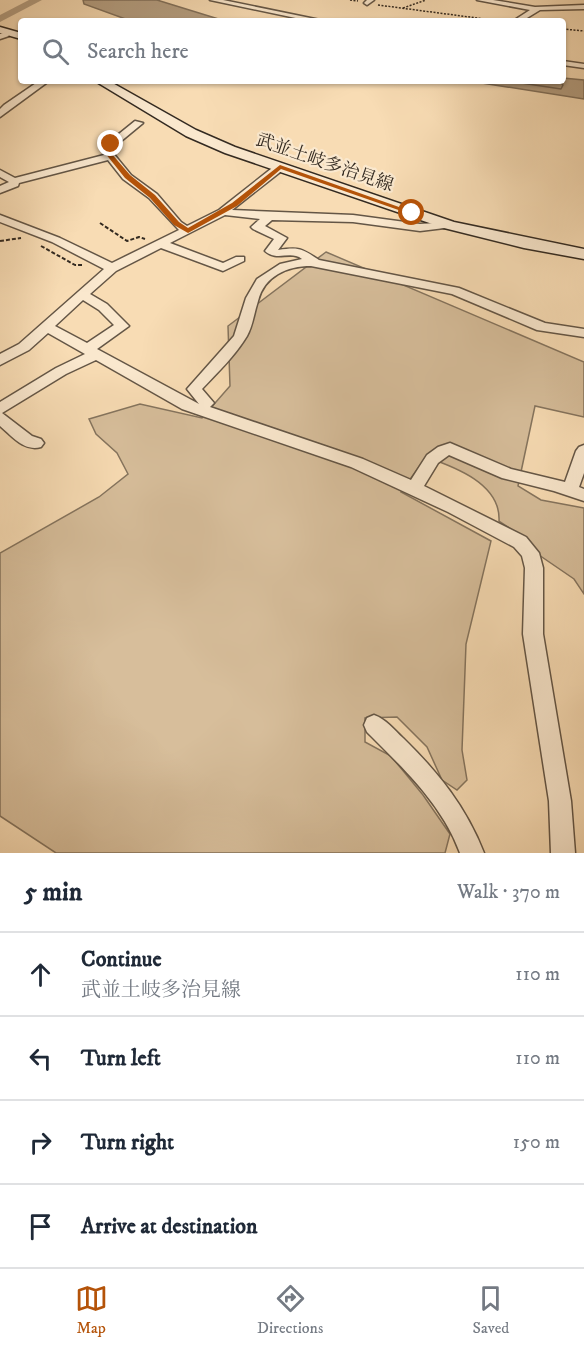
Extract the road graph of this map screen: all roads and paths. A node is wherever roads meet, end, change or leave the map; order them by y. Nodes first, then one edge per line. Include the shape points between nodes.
1 (213, 0) edge
2 (350, 0) edge
3 (426, 0) edge
4 (480, 0) edge
5 (369, 2) edge
6 (526, 3) dead end
7 (552, 7) junction
8 (584, 7) edge
9 (402, 9) junction
10 (536, 9) junction
11 (306, 18) edge
12 (476, 18) edge
13 (522, 18) edge
14 (566, 29) edge
15 (584, 31) edge
16 (3, 33) edge
17 (18, 36) edge
18 (566, 63) edge
19 (584, 66) edge
20 (40, 84) edge
21 (106, 84) edge
22 (0, 114) edge
23 (138, 123) dead end
24 (111, 156) junction
25 (280, 167) junction
26 (0, 173) edge
27 (14, 181) junction
28 (0, 190) edge
29 (223, 212) junction
30 (271, 215) junction
31 (0, 218) edge
32 (100, 223) dead end
33 (449, 225) junction
34 (188, 231) junction
35 (167, 241) junction
36 (584, 254) edge
37 (240, 259) dead end
38 (311, 262) junction
39 (112, 268) junction
40 (83, 295) junction
41 (48, 327) junction
42 (584, 333) edge
43 (93, 352) junction
44 (0, 360) edge
45 (207, 404) dead end
46 (0, 409) edge
47 (0, 418) edge
48 (36, 443) dead end
49 (584, 451) edge
50 (414, 490) junction
51 (577, 492) edge
52 (374, 725) dead end
53 (472, 853) edge
54 (563, 853) edge

1 - 11 street
2 - 5 path
3 - 9 path
4 - 10 street
5 - 9 path
6 - 7 street
7 - 8 street
7 - 10 street
9 - 12 path
10 - 13 street
14 - 15 path
16 - 17 main road
18 - 19 street
20 - 22 street
21 - 25 main road, 武並土岐多治見線 via 191,133
23 - 24 street via 111,144
24 - 27 street
24 - 34 street via 128,177
25 - 29 street
25 - 33 main road, 武並土岐多治見線
26 - 27 street
27 - 28 street
29 - 30 street
29 - 34 street
30 - 33 street via 370,220 417,227
30 - 38 street via 257,227 281,238 272,252 301,252
31 - 39 street
32 - 35 path via 127,241 139,237 150,241 163,236
33 - 36 main road, 武並土岐多治見線
34 - 35 street
35 - 37 street via 223,267
35 - 39 street
38 - 42 street via 455,291 542,327
38 - 45 street via 285,265 258,287 239,338 194,389
39 - 40 street
40 - 41 street
40 - 43 street via 103,307 122,326
41 - 43 street
41 - 44 street
43 - 46 street
43 - 50 street via 187,405 357,463
47 - 48 street via 27,441
49 - 51 street
50 - 51 street via 434,455 450,449 508,474
50 - 54 street via 504,532 530,553 534,568 533,634 560,801
52 - 53 street via 436,790 456,818

